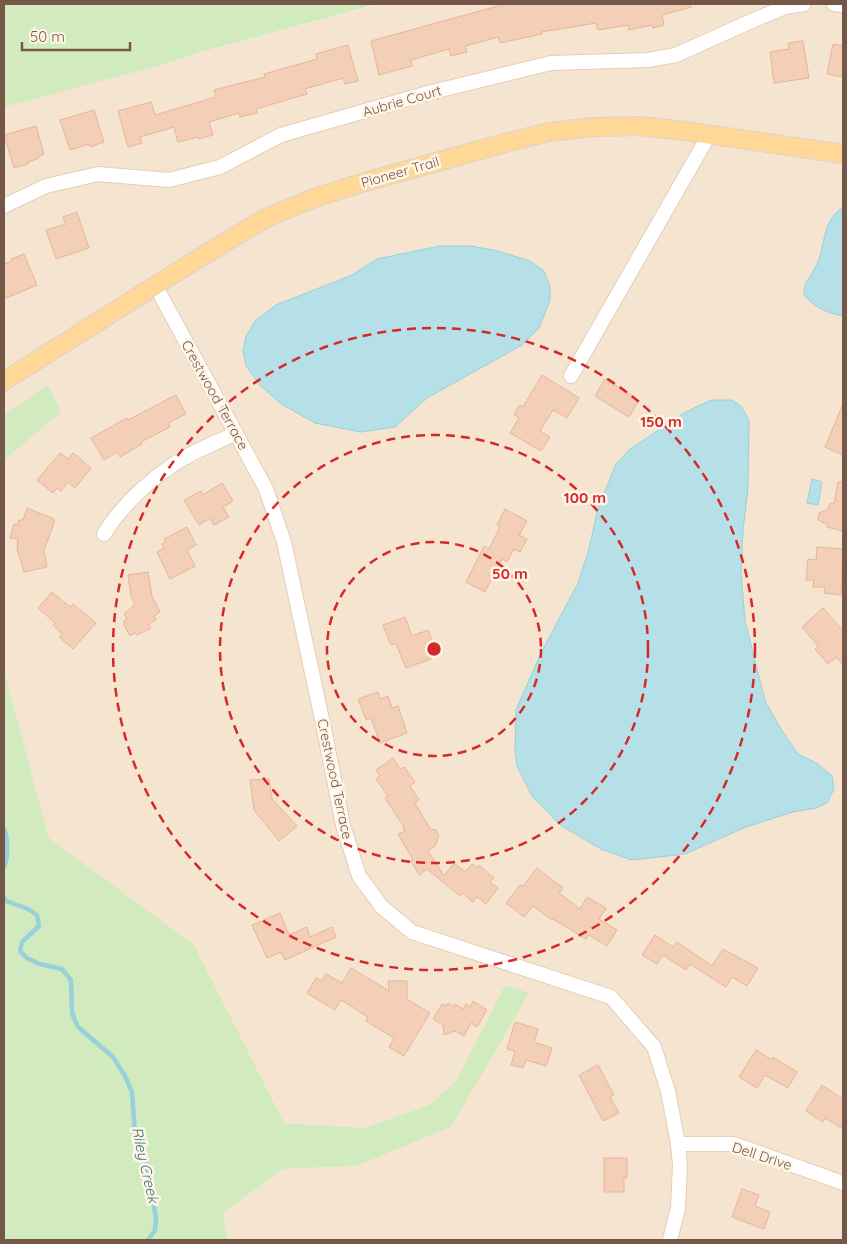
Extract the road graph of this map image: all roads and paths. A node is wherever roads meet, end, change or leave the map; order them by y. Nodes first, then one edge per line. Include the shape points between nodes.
1 (804, 4) edge
2 (834, 4) edge
3 (843, 5) edge
4 (709, 135) junction
5 (843, 154) edge
6 (4, 206) edge
7 (155, 285) junction
8 (571, 376) dead end
9 (4, 381) edge
10 (236, 433) junction
11 (104, 534) dead end
12 (678, 1144) junction
13 (843, 1183) edge
14 (670, 1240) edge

1 - 6 street, Aubrie Court via 778,10 676,56 551,63 428,93 281,135 220,167 169,180 98,174 46,186
2 - 3 street
4 - 5 main road, Pioneer Trail
4 - 7 main road, Pioneer Trail via 640,126 594,127 549,132 505,143 314,198 264,219
4 - 8 street
7 - 9 main road, Pioneer Trail
7 - 10 street, Crestwood Terrace
10 - 11 street via 176,463 140,490 116,514
10 - 12 street, Crestwood Terrace via 266,489 284,542 343,825 359,876 382,907 412,932 611,997 654,1047 668,1091
12 - 13 street, Dell Drive via 734,1144
12 - 14 street, Crestwood Terrace via 678,1208

